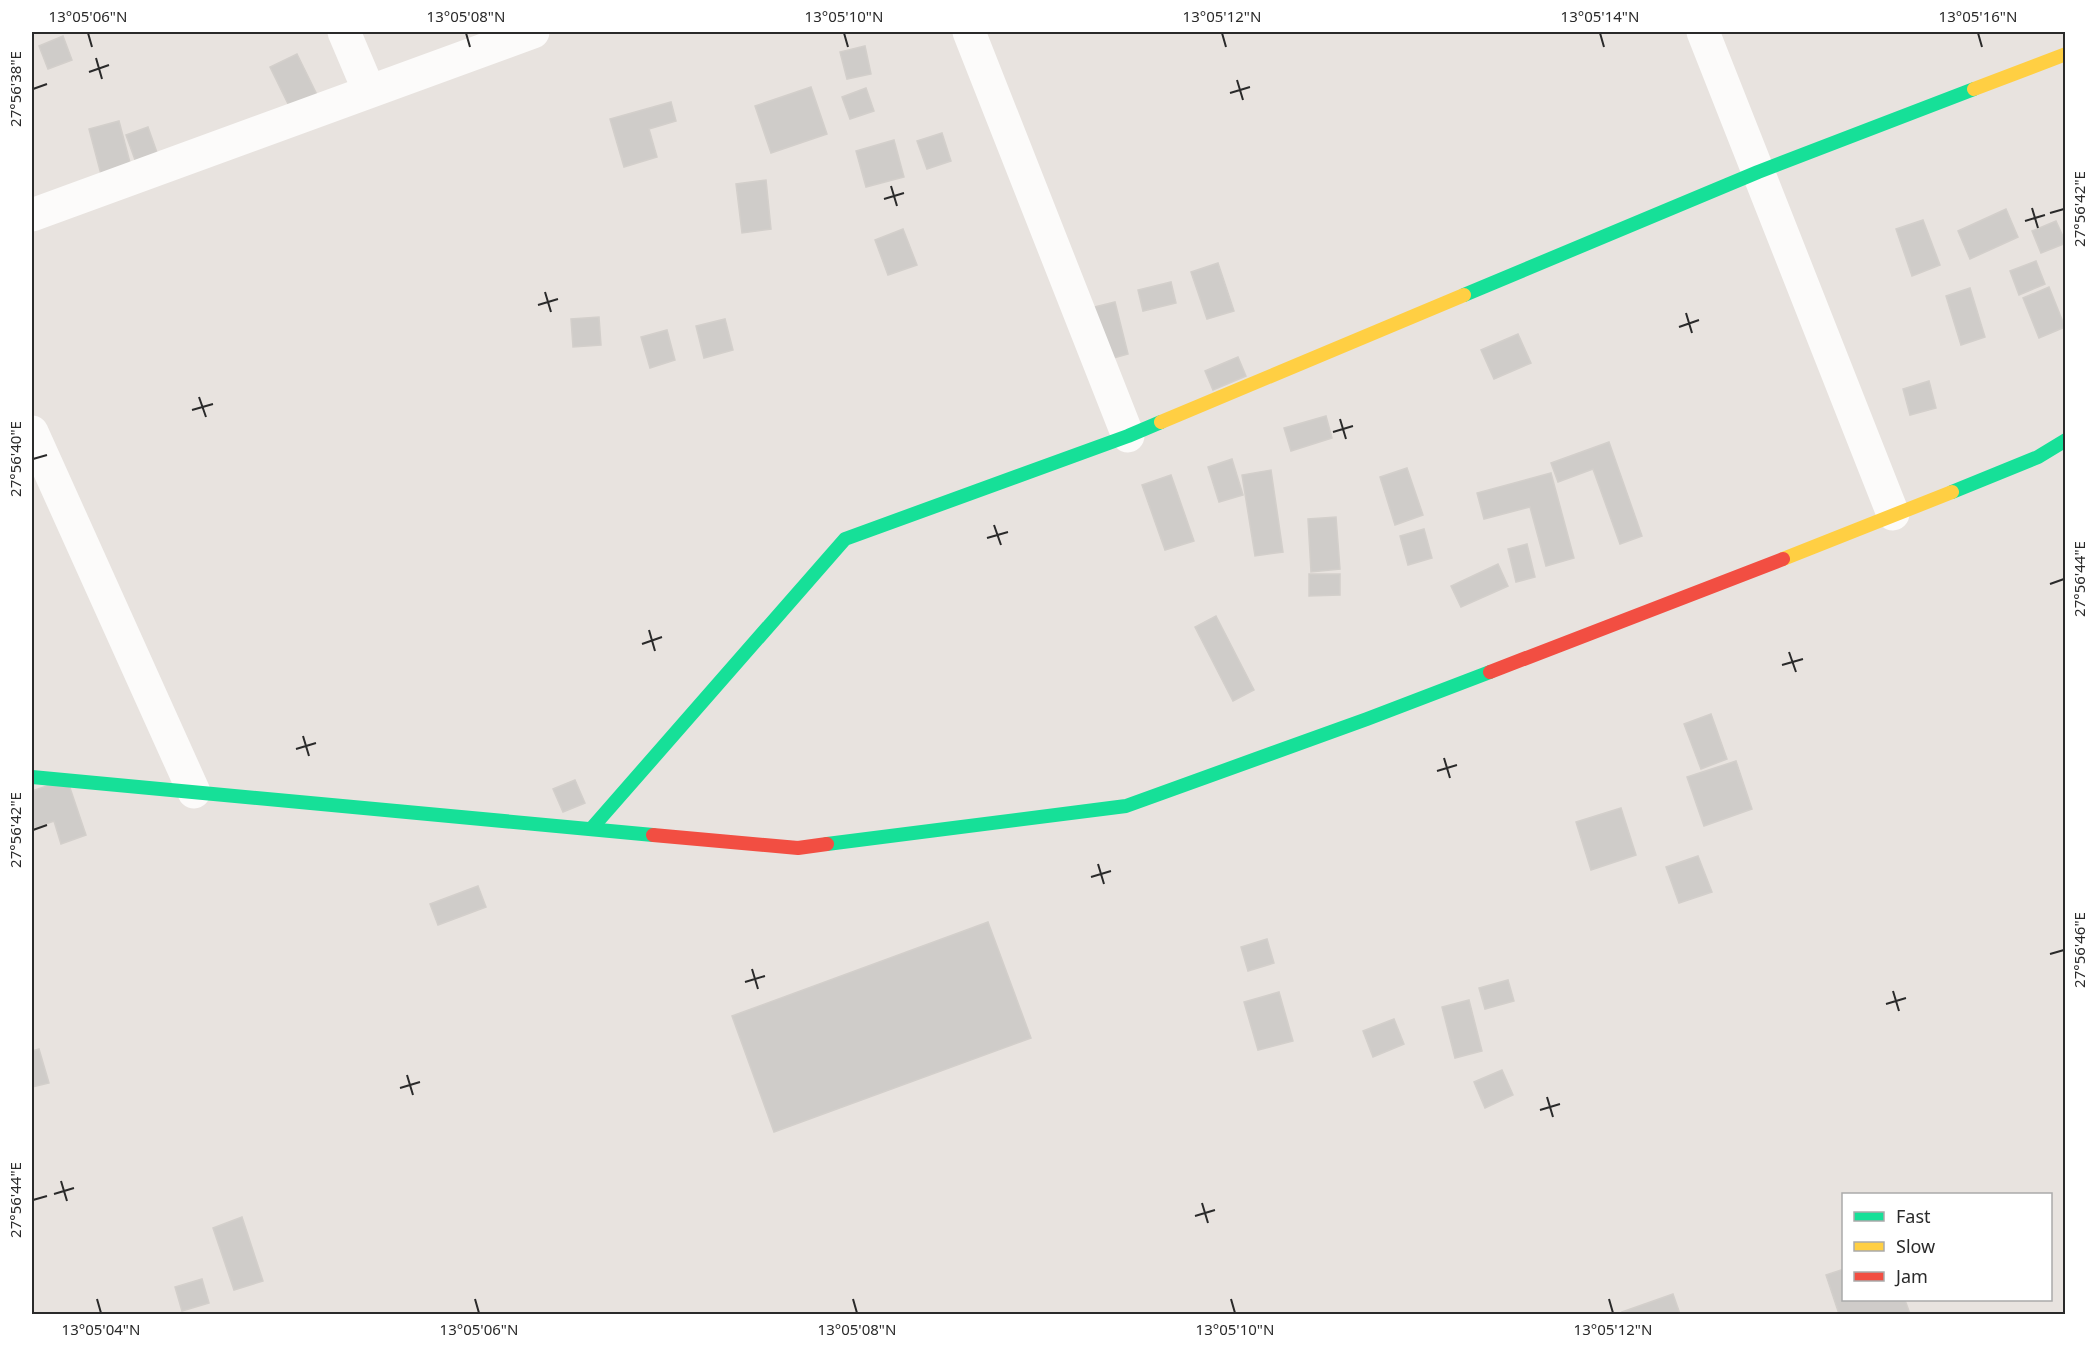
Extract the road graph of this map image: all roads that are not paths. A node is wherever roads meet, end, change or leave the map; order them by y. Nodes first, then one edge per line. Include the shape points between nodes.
1 (344, 32) edge
2 (533, 32) edge
3 (969, 32) edge
4 (1703, 32) edge
5 (2066, 54) edge
6 (369, 92) junction
7 (1758, 172) junction
8 (32, 215) edge
9 (32, 432) edge
10 (1128, 436) junction
11 (2066, 440) edge
12 (1893, 514) junction
13 (32, 777) edge
14 (194, 792) junction
15 (591, 829) junction

1 - 6 street
2 - 6 street
3 - 10 street
4 - 7 street
5 - 7 street
6 - 8 street
7 - 10 street
7 - 12 street
9 - 14 street
10 - 15 street via 845,539
11 - 12 street via 2038,457
12 - 15 street via 1378,715 1126,806 798,848
13 - 14 street
14 - 15 street

